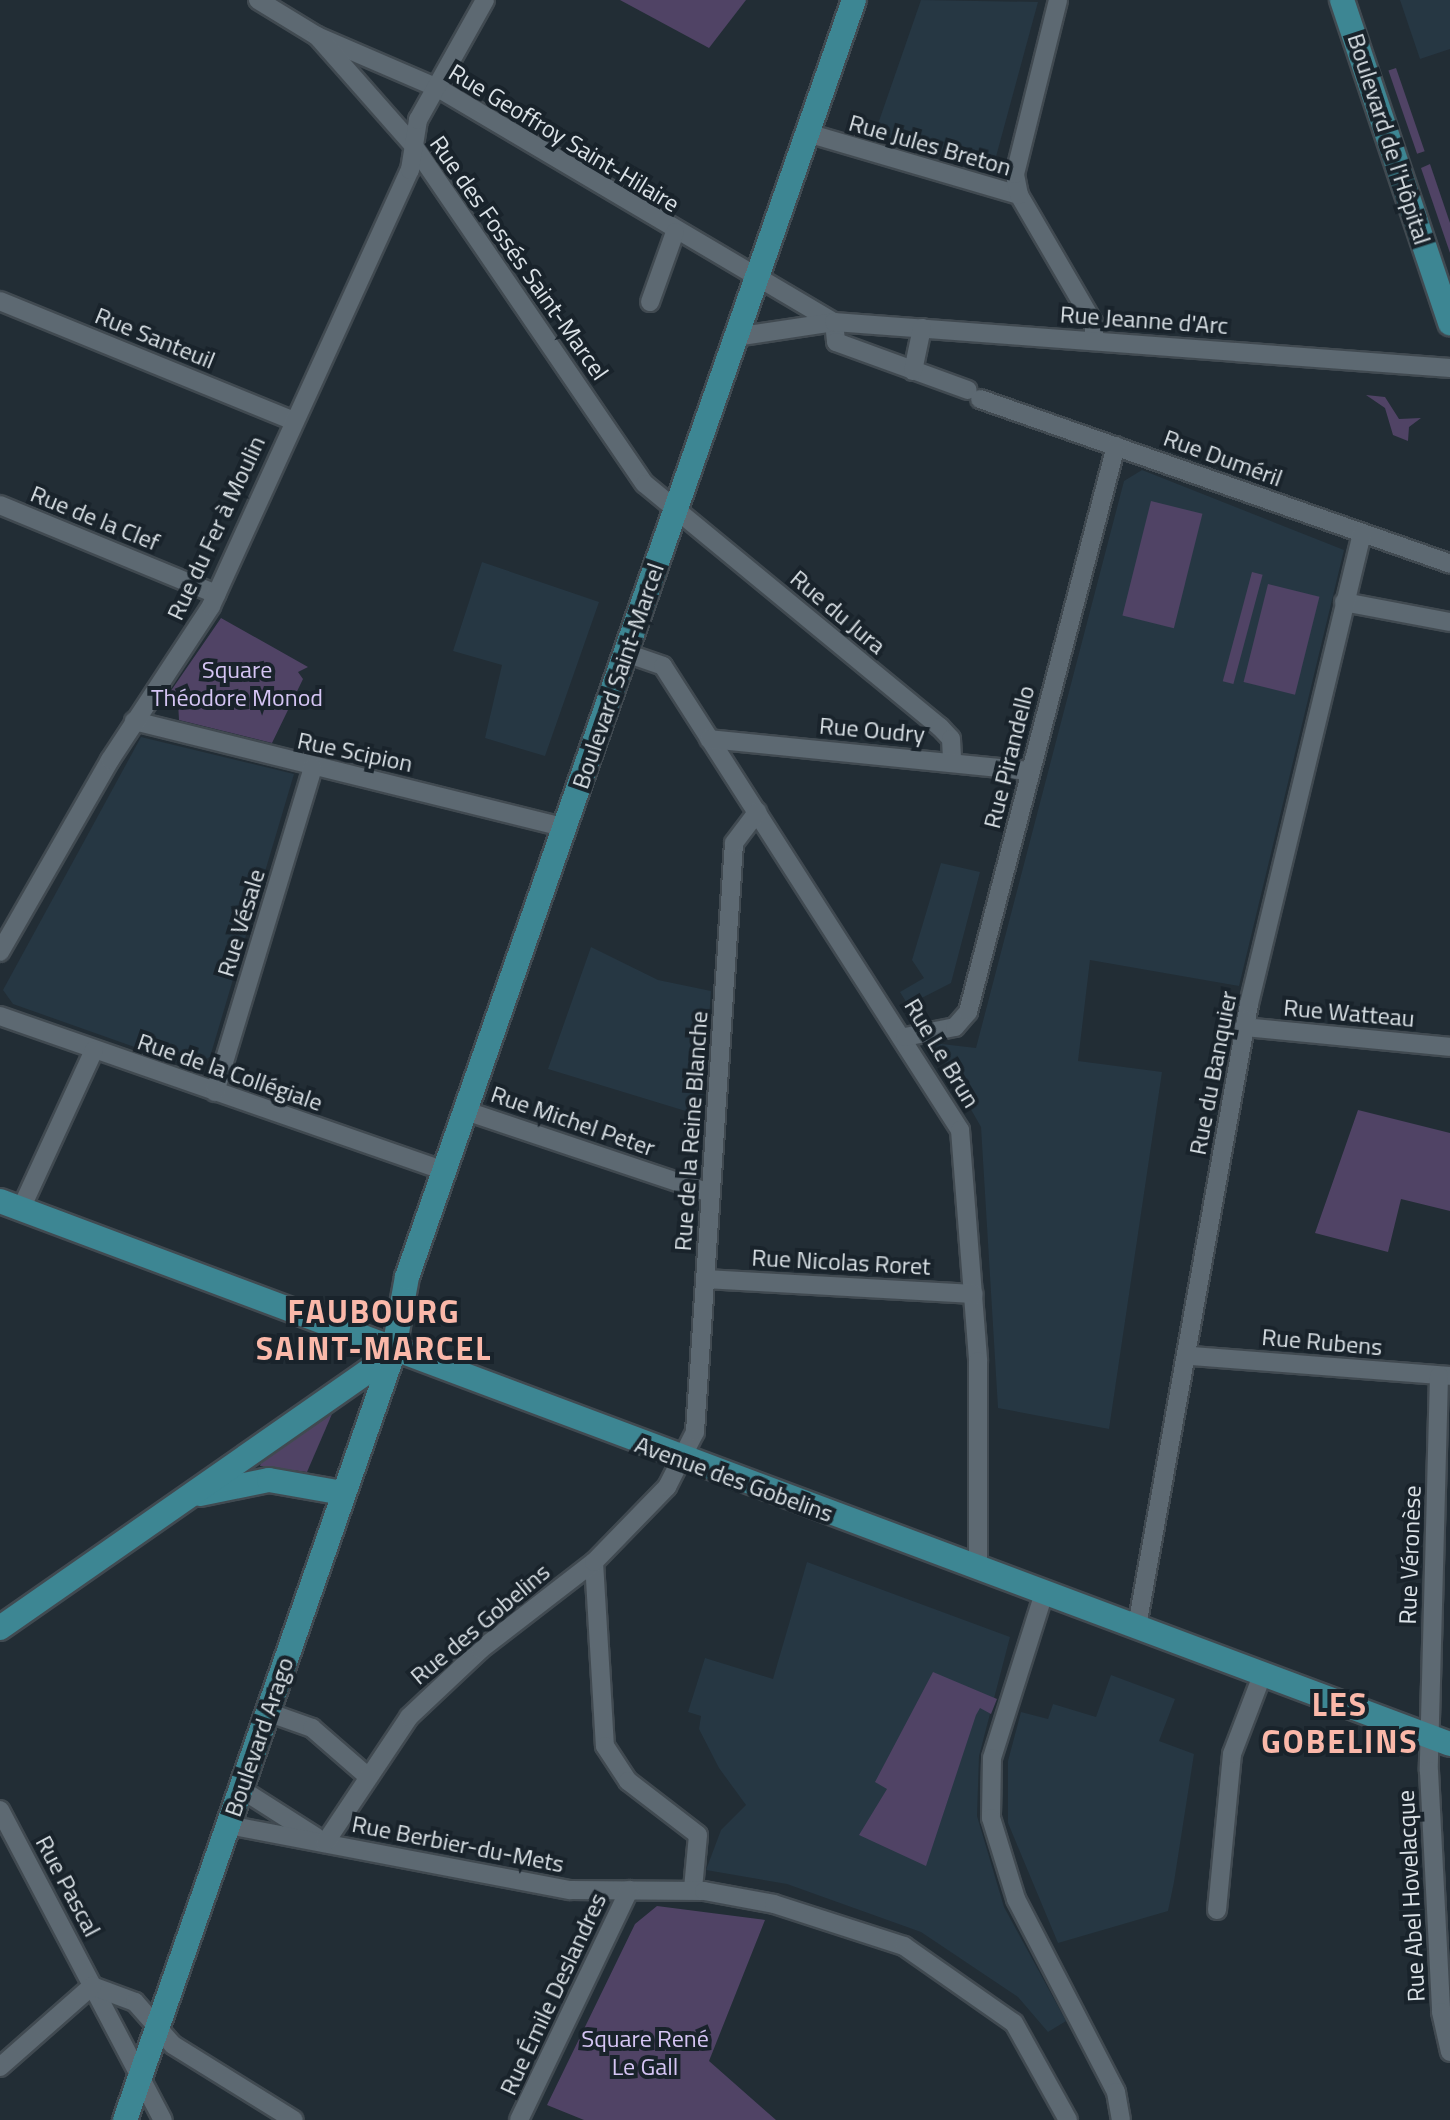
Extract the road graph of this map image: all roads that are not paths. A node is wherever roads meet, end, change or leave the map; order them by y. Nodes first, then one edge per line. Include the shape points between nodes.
1 (258, 0) edge
2 (485, 0) edge
3 (854, 0) edge
4 (1058, 0) edge
5 (1342, 0) edge
6 (317, 36) junction
7 (438, 88) junction
8 (807, 133) junction
9 (414, 146) junction
10 (1019, 195) junction
11 (675, 232) junction
12 (756, 280) junction
13 (0, 301) edge
14 (650, 302) dead end
15 (834, 322) junction
16 (1450, 323) edge
17 (922, 328) junction
18 (735, 337) junction
19 (1094, 340) junction
20 (1450, 368) edge
21 (913, 371) junction
22 (291, 420) junction
23 (1116, 446) junction
24 (0, 505) edge
25 (675, 510) junction
26 (1362, 533) junction
27 (1450, 564) edge
28 (216, 594) junction
29 (1344, 602) junction
30 (1450, 622) edge
31 (626, 653) junction
32 (134, 721) junction
33 (709, 739) junction
34 (952, 761) junction
35 (313, 767) junction
36 (1030, 771) junction
37 (757, 812) junction
38 (566, 828) junction
39 (0, 952) edge
40 (0, 1016) edge
41 (1244, 1027) junction
42 (905, 1037) junction
43 (1450, 1047) edge
44 (94, 1050) junction
45 (215, 1092) junction
46 (466, 1111) junction
47 (445, 1171) junction
48 (710, 1193) junction
49 (7, 1206) edge
50 (705, 1279) junction
51 (974, 1294) junction
52 (393, 1354) junction
53 (1191, 1356) junction
54 (1444, 1376) edge
55 (682, 1459) junction
56 (343, 1493) junction
57 (187, 1497) junction
58 (594, 1562) junction
59 (978, 1569) junction
60 (1044, 1593) junction
61 (1137, 1626) junction
62 (0, 1628) edge
63 (1263, 1673) junction
64 (267, 1712) junction
65 (1439, 1740) edge
66 (366, 1775) junction
67 (241, 1789) junction
68 (0, 1810) edge
69 (228, 1825) junction
70 (325, 1843) junction
71 (693, 1889) junction
72 (629, 1890) junction
73 (1217, 1910) dead end
74 (92, 1986) junction
75 (158, 2026) junction
76 (1450, 2052) edge
77 (0, 2067) edge
78 (141, 2078) junction
79 (125, 2120) edge
80 (163, 2120) edge
81 (294, 2120) edge
82 (519, 2120) edge
83 (1068, 2120) edge
84 (1121, 2120) edge

1 - 6 street, Rue Geoffroy Saint-Hilaire
2 - 7 street, Rue du Fer à Moulin
3 - 8 main road, Boulevard Saint-Marcel
4 - 10 street via 1015,174
5 - 16 main road, Boulevard de l'Hôpital
6 - 7 street, Rue Geoffroy Saint-Hilaire
6 - 9 street, Rue des Fossés Saint-Marcel
7 - 9 street, Rue du Fer à Moulin via 418,120
7 - 11 street, Rue Geoffroy Saint-Hilaire
8 - 10 street, Rue Jules Breton
8 - 12 main road, Boulevard Saint-Marcel
9 - 22 street, Rue du Fer à Moulin via 410,170
9 - 25 street, Rue des Fossés Saint-Marcel via 645,484
10 - 19 street, Rue Jules Breton via 1094,324
11 - 12 street, Rue Geoffroy Saint-Hilaire
11 - 14 street
12 - 15 street, Rue Jeanne d'Arc
12 - 18 main road, Boulevard Saint-Marcel
13 - 22 street, Rue Santeuil
15 - 17 street, Rue Jeanne d'Arc
15 - 18 street, Rue Jeanne d'Arc
15 - 21 street, Rue Duméril via 836,342
17 - 19 street, Rue Jeanne d'Arc
17 - 21 street
18 - 25 main road, Boulevard Saint-Marcel
19 - 20 street, Rue Jeanne d'Arc
21 - 23 street, Rue Duméril
22 - 28 street, Rue du Fer à Moulin
23 - 26 street, Rue Duméril
23 - 36 street, Rue Pirandello
24 - 28 street, Rue de la Clef
25 - 31 main road, Boulevard Saint-Marcel
25 - 34 street, Rue du Jura via 940,727 951,739
26 - 27 street, Rue Duméril
26 - 29 street, Rue du Banquier
28 - 32 street, Rue du Fer à Moulin
29 - 30 street
29 - 41 street, Rue du Banquier
31 - 33 street, Rue Le Brun via 663,666
31 - 38 main road, Boulevard Saint-Marcel
32 - 35 street, Rue Scipion
32 - 39 street, Rue du Fer à Moulin
33 - 34 street, Rue Oudry
33 - 37 street, Rue Le Brun
34 - 36 street, Rue Oudry
35 - 38 street, Rue Scipion
35 - 45 street, Rue Vésale
36 - 42 street, Rue Pirandello via 968,1012 955,1027
37 - 42 street, Rue Le Brun
37 - 48 street, Rue de la Reine Blanche via 734,843
38 - 46 main road, Boulevard Saint-Marcel
40 - 44 street, Rue de la Collégiale
41 - 43 street, Rue Watteau
41 - 53 street, Rue du Banquier
42 - 51 street, Rue Le Brun via 960,1130
44 - 45 street, Rue de la Collégiale
44 - 49 street
45 - 47 street, Rue de la Collégiale
46 - 47 main road, Boulevard Saint-Marcel
46 - 48 street, Rue Michel Peter
47 - 52 main road, Boulevard Saint-Marcel via 407,1277
48 - 50 street, Rue de la Reine Blanche
49 - 52 main road, Avenue des Gobelins
50 - 51 street, Rue Nicolas Roret
50 - 55 street, Rue de la Reine Blanche via 695,1432
51 - 59 street, Rue Le Brun
52 - 55 main road, Avenue des Gobelins
52 - 56 main road, Boulevard Arago
52 - 57 main road
53 - 54 street, Rue Rubens
53 - 61 street, Rue du Banquier
54 - 65 street, Rue Véronèse
55 - 58 street, Rue des Gobelins via 667,1487
55 - 59 main road, Avenue des Gobelins
56 - 57 main road via 269,1480
56 - 64 main road, Boulevard Arago
57 - 62 main road
58 - 66 street, Rue des Gobelins via 428,1696
58 - 71 street via 605,1746 628,1781 698,1835
59 - 60 main road, Avenue des Gobelins
60 - 61 main road, Avenue des Gobelins
60 - 84 street via 992,1758 991,1818 1016,1899 1116,2092
61 - 63 main road, Avenue des Gobelins
63 - 65 main road, Avenue des Gobelins
63 - 73 street via 1232,1754
64 - 66 street via 312,1728
64 - 67 main road, Boulevard Arago
65 - 76 street, Rue Abel Hovelacque via 1441,2012
66 - 70 street, Rue des Gobelins
67 - 69 main road, Boulevard Arago
67 - 70 street, Rue Berbier-du-Mets
68 - 74 street, Rue Pascal
69 - 70 street, Rue Berbier-du-Mets
69 - 75 main road, Boulevard Arago
70 - 72 street, Rue Berbier-du-Mets via 570,1890
71 - 72 street, Rue Berbier-du-Mets
71 - 83 street, Rue Berbier-du-Mets via 774,1904 904,1946 1014,2023
72 - 82 street, Rue Émile Deslandres
74 - 75 street via 122,1993
74 - 77 street
74 - 78 street, Rue Pascal
75 - 78 main road, Boulevard Arago
75 - 81 street via 173,2045
78 - 79 main road, Boulevard Arago
78 - 80 street, Rue Pascal

